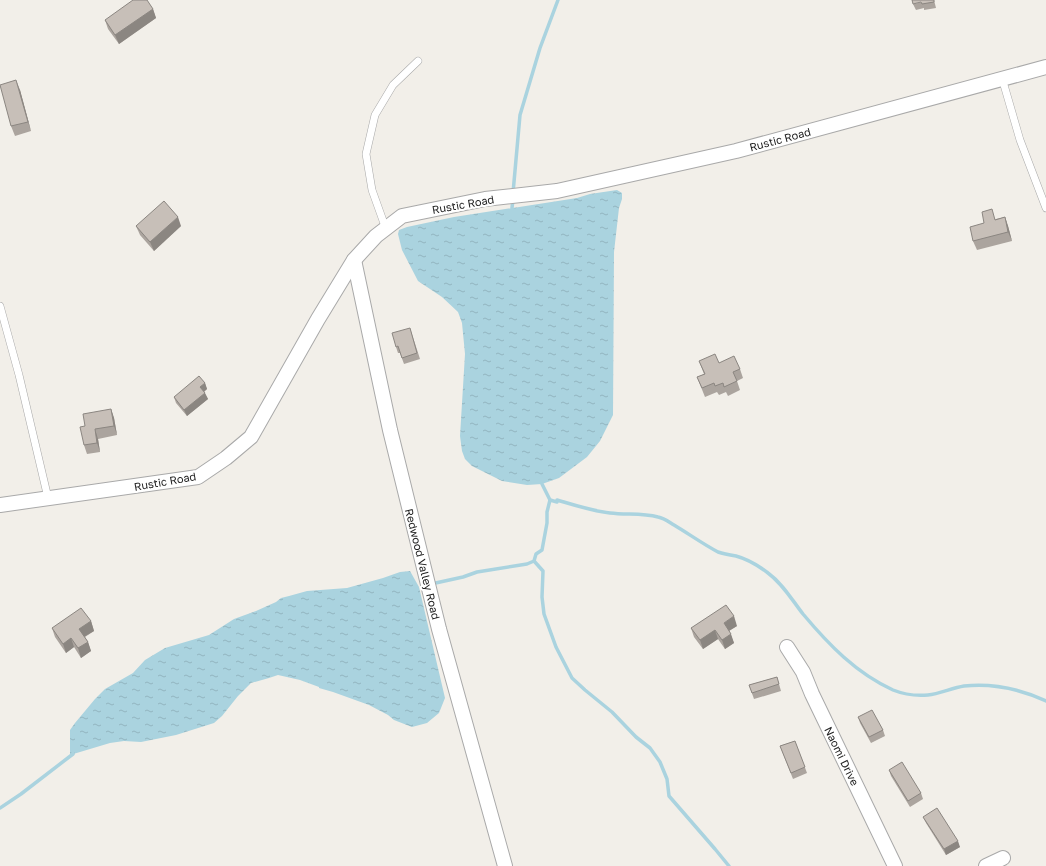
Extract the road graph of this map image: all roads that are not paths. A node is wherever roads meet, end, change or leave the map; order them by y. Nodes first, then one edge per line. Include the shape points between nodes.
1 (418, 62) dead end
2 (1046, 67) edge
3 (1002, 78) junction
4 (1046, 208) edge
5 (386, 229) junction
6 (354, 260) junction
7 (0, 306) edge
8 (48, 498) junction
9 (0, 505) edge
10 (787, 647) dead end
11 (1003, 858) dead end
12 (505, 866) edge
13 (895, 866) edge
14 (986, 866) edge

1 - 5 lane via 393,85 375,115 366,154 372,190
2 - 3 street, Rustic Road
3 - 4 lane via 1020,140
3 - 5 street, Rustic Road via 736,151 558,191 486,199 410,214 402,216
5 - 6 street, Rustic Road
6 - 8 street, Rustic Road via 251,437 226,458 198,477
6 - 12 street, Redwood Valley Road via 390,430 436,616
7 - 8 lane
8 - 9 street, Rustic Road
10 - 13 street, Naomi Drive via 803,672
11 - 14 street

